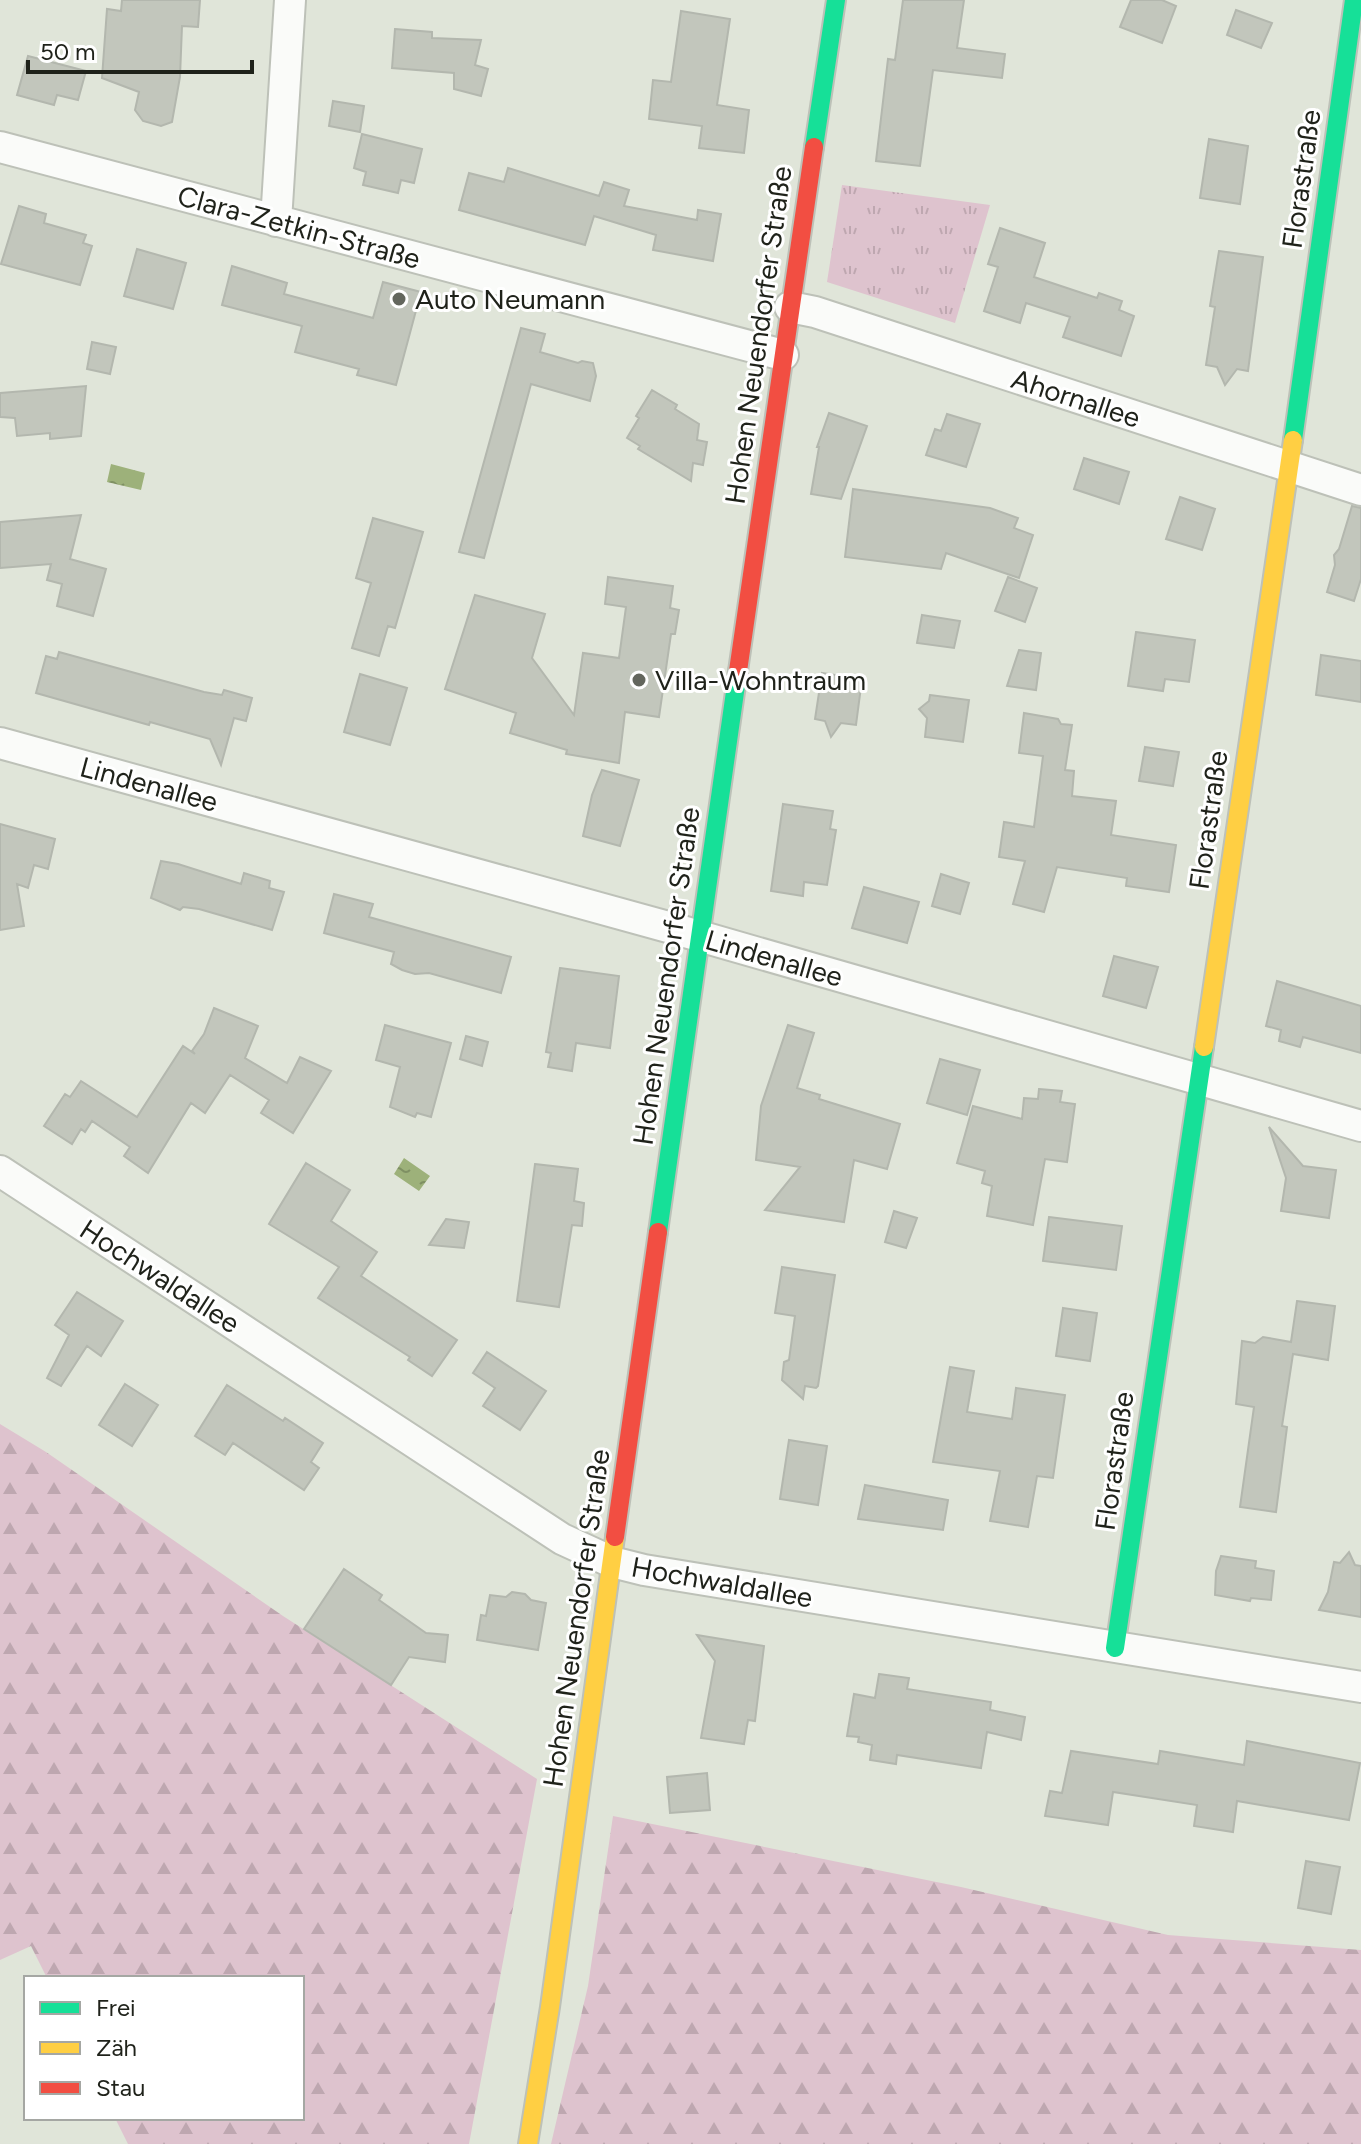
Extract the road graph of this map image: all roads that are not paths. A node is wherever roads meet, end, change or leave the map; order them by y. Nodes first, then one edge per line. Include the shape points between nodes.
1 (290, 0) edge
2 (836, 0) edge
3 (1354, 0) edge
4 (0, 147) edge
5 (276, 221) junction
6 (790, 307) junction
7 (783, 355) junction
8 (1289, 467) junction
9 (1361, 490) edge
10 (0, 743) edge
11 (699, 936) junction
12 (1198, 1080) junction
13 (1361, 1126) edge
14 (0, 1171) edge
15 (612, 1562) junction
16 (1115, 1648) junction
17 (1361, 1687) edge
18 (528, 2144) edge

1 - 5 street
2 - 6 main road, Hohen Neuendorfer Straße
3 - 8 main road, Florastraße
4 - 5 street, Clara-Zetkin-Straße
5 - 7 street, Clara-Zetkin-Straße
6 - 7 main road, Hohen Neuendorfer Straße
6 - 8 street, Ahornallee
7 - 11 main road, Hohen Neuendorfer Straße
8 - 9 street, Ahornallee
8 - 12 main road, Florastraße
10 - 11 street, Lindenallee
11 - 12 street, Lindenallee
11 - 15 main road, Hohen Neuendorfer Straße
12 - 13 street, Lindenallee
12 - 16 main road, Florastraße
14 - 15 street, Hochwaldallee via 562,1539
15 - 16 street, Hochwaldallee
15 - 18 main road, Hohen Neuendorfer Straße
16 - 17 street, Hochwaldallee

